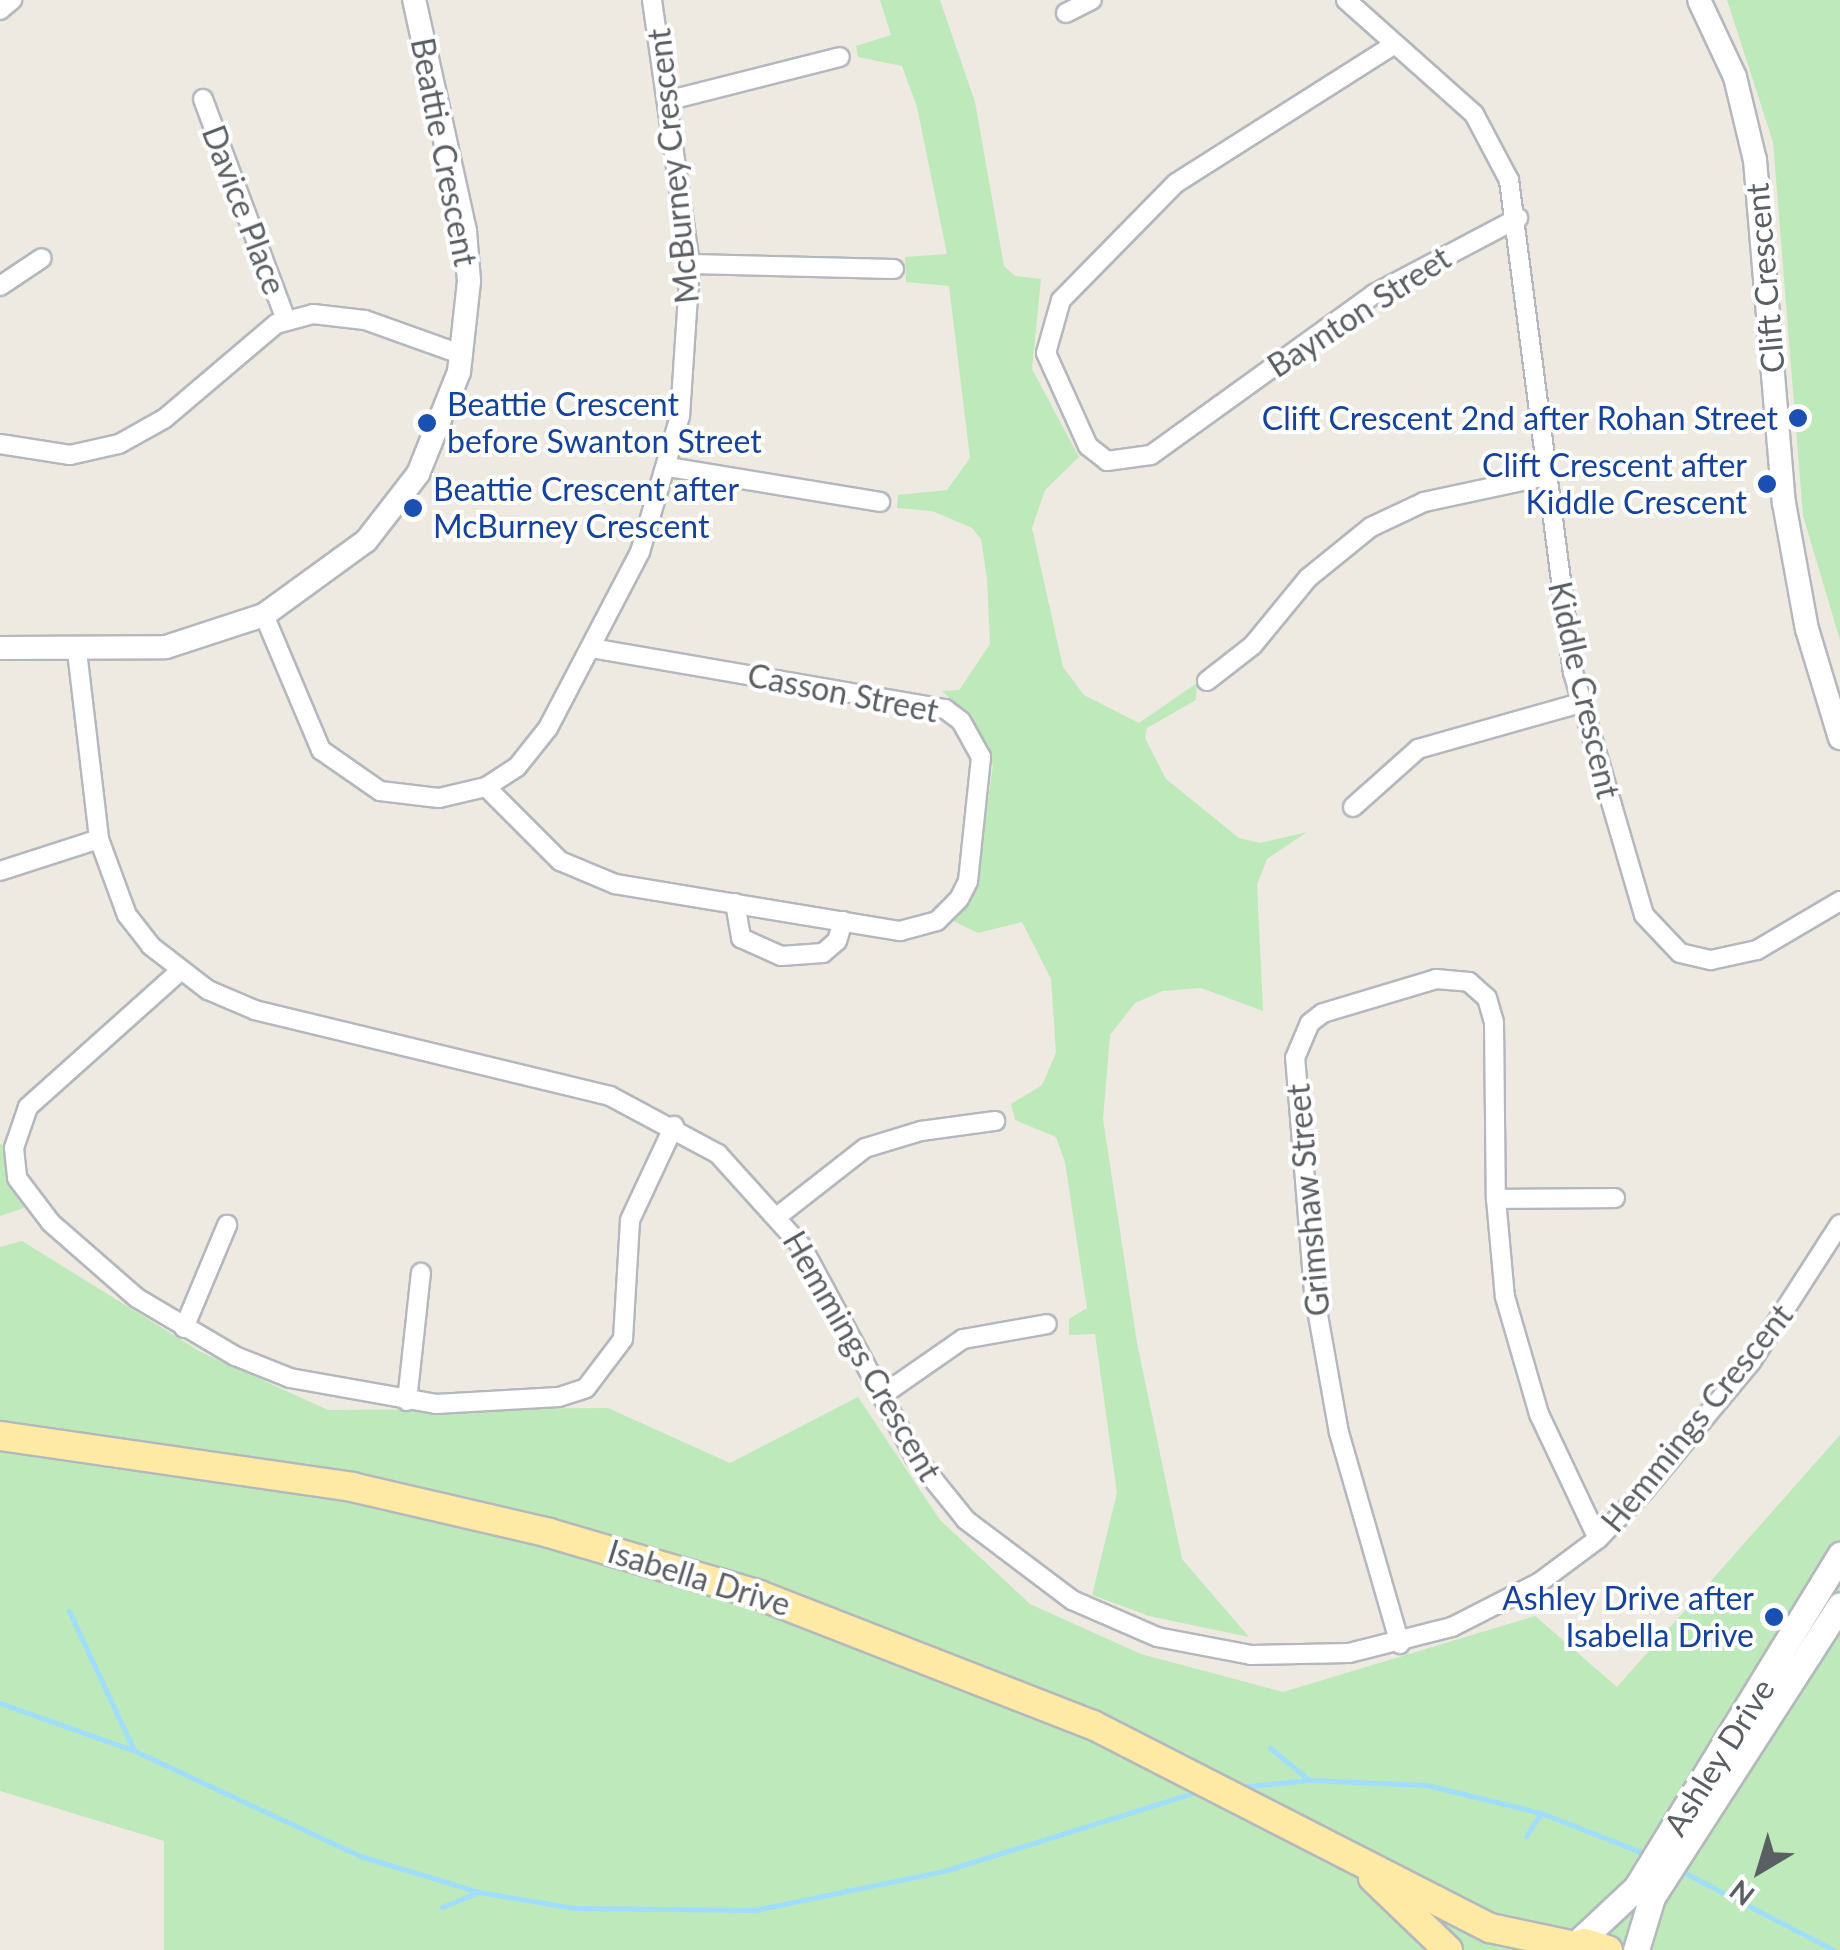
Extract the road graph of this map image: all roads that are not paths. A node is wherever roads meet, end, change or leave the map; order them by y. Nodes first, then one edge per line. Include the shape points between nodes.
1 (12, 0) edge
2 (414, 0) edge
3 (652, 0) edge
4 (1092, 0) edge
5 (1346, 0) edge
6 (1699, 0) edge
7 (0, 10) edge
8 (1066, 13) dead end
9 (1395, 44) junction
10 (840, 57) dead end
11 (203, 99) dead end
12 (670, 100) junction
13 (1518, 218) junction
14 (42, 258) dead end
15 (690, 264) junction
16 (894, 269) dead end
17 (0, 286) edge
18 (286, 320) junction
19 (463, 355) junction
20 (0, 444) edge
21 (669, 467) junction
22 (1545, 476) junction
23 (880, 502) dead end
24 (264, 615) junction
25 (0, 648) edge
26 (592, 648) junction
27 (77, 651) junction
28 (1208, 681) dead end
29 (1581, 703) junction
30 (1840, 738) edge
31 (486, 787) junction
32 (1353, 807) dead end
33 (100, 839) junction
34 (0, 872) edge
35 (1840, 901) edge
36 (735, 903) junction
37 (843, 921) junction
38 (180, 970) junction
39 (995, 1121) dead end
40 (674, 1126) junction
41 (1615, 1198) dead end
42 (1496, 1199) junction
43 (778, 1216) junction
44 (1840, 1224) edge
45 (227, 1225) dead end
46 (420, 1273) dead end
47 (1048, 1324) dead end
48 (184, 1328) junction
49 (881, 1396) junction
50 (406, 1401) junction
51 (0, 1436) edge
52 (1598, 1539) junction
53 (1840, 1556) edge
54 (1840, 1605) edge
55 (1400, 1644) junction
56 (1694, 1818) junction
57 (1354, 1860) junction
58 (1644, 1892) junction
59 (1563, 1946) edge
60 (1448, 1950) edge
61 (1608, 1950) edge
62 (1636, 1950) edge

1 - 7 street
2 - 19 street, Beattie Crescent via 465,231
3 - 12 street, McBurney Crescent
4 - 8 street
5 - 9 street, Kiddle Crescent
6 - 30 street, Clift Crescent via 1735,77 1755,160 1784,504 1807,629
9 - 13 street, Kiddle Crescent via 1474,114 1501,163
9 - 13 street, Baynton Street via 1176,183 1061,300 1046,353 1088,446 1124,464 1151,455 1374,294
10 - 12 street
11 - 18 street, Davice Place
12 - 15 street, McBurney Crescent
13 - 22 street, Kiddle Crescent
14 - 17 street
15 - 16 street
15 - 21 street, McBurney Crescent via 688,365
18 - 19 street via 340,314
18 - 20 street via 250,342 164,419 118,444 54,455
19 - 24 street, Beattie Crescent via 438,436 394,509 335,570
21 - 23 street
21 - 26 street, McBurney Crescent via 640,552
22 - 28 street via 1424,502 1370,527 1308,578 1252,646
22 - 29 street, Kiddle Crescent
24 - 27 street, Beattie Crescent via 166,646
24 - 31 street via 306,725 342,770 408,798
25 - 27 street, Beattie Crescent
26 - 31 street, McBurney Crescent via 534,749
26 - 37 street, Casson Street via 925,703 962,721 980,758 982,780 968,880 959,899 918,929
27 - 33 street, Hemmings Crescent
29 - 32 street via 1418,749
29 - 35 street, Kiddle Crescent via 1644,914 1662,941 1700,959 1734,958
31 - 36 street, Casson Street via 538,842 586,875
33 - 34 street
33 - 38 street, Hemmings Crescent via 127,915
36 - 37 street, Casson Street
36 - 37 street via 742,938 781,956 823,954 837,941
38 - 40 street, Hemmings Crescent via 255,1010 564,1082
38 - 48 street via 42,1089 22,1117 13,1157 26,1194 52,1223 122,1286
39 - 43 street via 921,1131 865,1148
40 - 43 street, Hemmings Crescent via 731,1165
40 - 50 street via 637,1194 623,1340 602,1375 558,1398
41 - 42 street
42 - 52 street, Grimshaw Street via 1503,1282 1519,1357
42 - 55 street, Grimshaw Street via 1494,1022 1476,986 1436,979 1336,1008 1310,1023 1295,1058 1314,1292 1340,1434
43 - 49 street, Hemmings Crescent
44 - 52 street, Hemmings Crescent via 1752,1362
45 - 48 street
46 - 50 street
47 - 49 street via 963,1339
48 - 50 street via 290,1378
49 - 55 street, Hemmings Crescent via 931,1479 985,1538 1072,1600 1181,1643 1284,1657
51 - 57 main road, Isabella Drive via 317,1480 550,1532 878,1637 1164,1760
52 - 55 street, Hemmings Crescent via 1503,1604
53 - 56 main road, Ashley Drive
54 - 56 main road, Ashley Drive
56 - 58 main road, Ashley Drive
57 - 59 main road, Isabella Drive via 1490,1928
57 - 60 main road, Isabella Drive
58 - 59 main road, Ashley Drive
58 - 62 main road, Ashley Drive
59 - 61 main road, Isabella Drive

